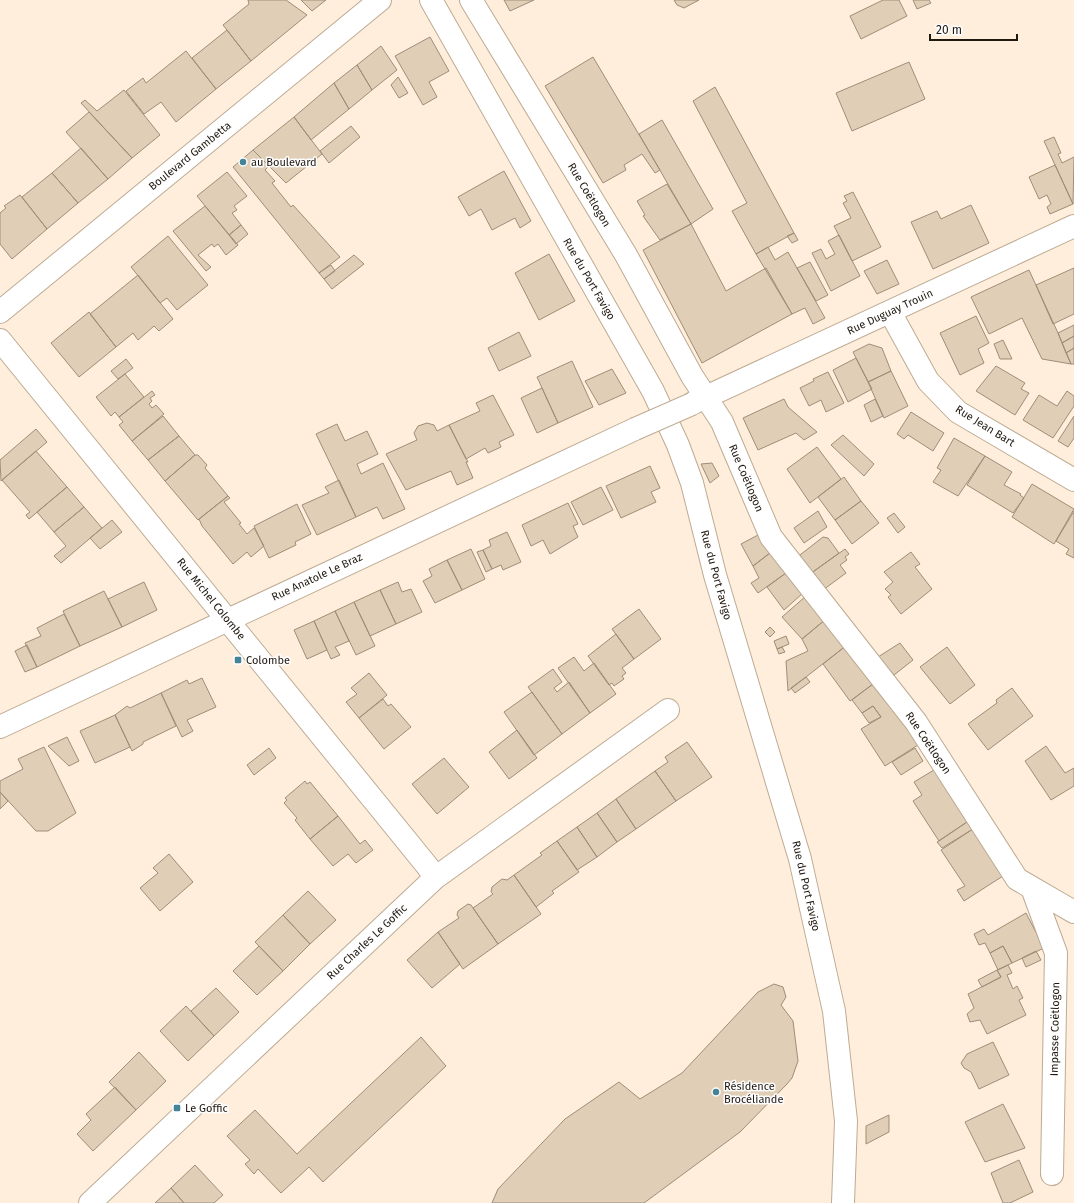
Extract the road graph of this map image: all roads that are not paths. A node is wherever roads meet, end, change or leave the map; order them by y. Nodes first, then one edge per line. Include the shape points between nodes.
1 (380, 0) edge
2 (431, 0) edge
3 (471, 0) edge
4 (1074, 226) edge
5 (0, 310) edge
6 (890, 312) junction
7 (0, 340) edge
8 (699, 400) junction
9 (635, 429) joint
10 (1074, 480) edge
11 (227, 619) junction
12 (668, 710) dead end
13 (0, 727) edge
14 (435, 878) junction
15 (1032, 888) junction
16 (1074, 912) edge
17 (1052, 1174) dead end
18 (90, 1203) edge
19 (843, 1203) edge

1 - 5 street, Boulevard Gambetta
2 - 19 street, Rue du Port Favigo via 653,391 692,483 715,575 800,859 834,1012 846,1121
3 - 8 street, Rue Coëtlogon via 626,255
4 - 6 street, Rue Duguay Trouin
6 - 8 street, Rue Duguay Trouin
6 - 10 street, Rue Jean Bart via 928,381 958,412
7 - 11 street, Rue Michel Colombe
8 - 9 street, Rue Duguay Trouin, bridge
8 - 15 street, Rue Coëtlogon via 722,422 771,537 916,722 1017,879
9 - 11 street, Rue Anatole Le Braz
11 - 13 street, Rue Anatole Le Braz
11 - 14 street, Rue Michel Colombe
12 - 14 street, Rue Charles Le Goffic
14 - 18 street, Rue Charles Le Goffic
15 - 16 street, Rue Coëtlogon
15 - 17 street, Impasse Coëtlogon via 1056,953

